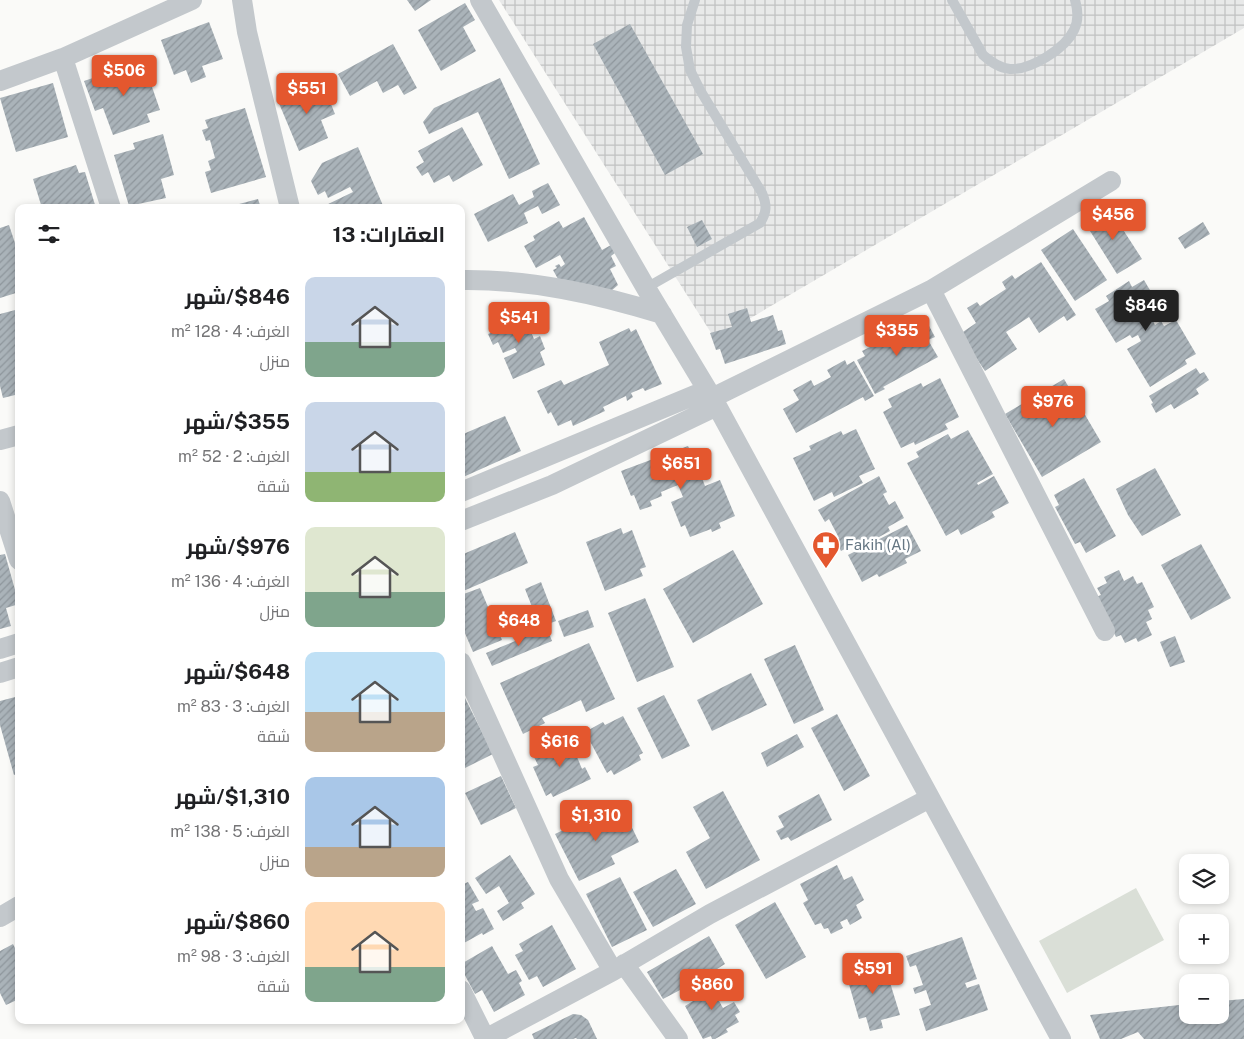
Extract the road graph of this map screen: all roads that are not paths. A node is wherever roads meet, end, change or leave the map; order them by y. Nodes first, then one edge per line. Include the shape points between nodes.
1 (192, 0) edge
2 (242, 0) edge
3 (480, 0) edge
4 (695, 0) edge
5 (952, 0) edge
6 (1075, 0) edge
7 (63, 58) junction
8 (0, 82) edge
9 (1111, 181) dead end
10 (110, 204) edge
11 (289, 204) edge
12 (465, 280) edge
13 (646, 288) junction
14 (932, 290) junction
15 (662, 314) junction
16 (712, 398) junction
17 (15, 436) edge
18 (0, 440) edge
19 (465, 491) edge
20 (0, 501) edge
21 (465, 519) edge
22 (15, 548) edge
23 (1105, 631) dead end
24 (15, 644) edge
25 (0, 649) edge
26 (15, 668) edge
27 (465, 671) edge
28 (0, 673) edge
29 (930, 798) junction
30 (15, 908) edge
31 (0, 917) edge
32 (619, 968) junction
33 (465, 998) edge
34 (485, 1038) edge
35 (678, 1039) edge
36 (1061, 1039) edge

1 - 7 street
2 - 11 street
3 - 13 street
4 - 13 lane via 687,25 690,70 762,193 766,214 760,223
5 - 6 lane via 983,55 999,67 1009,69 1042,60 1065,42 1074,32 1078,20
7 - 8 street
7 - 10 street
9 - 14 street
12 - 15 street via 548,286
13 - 15 street
14 - 16 street
14 - 23 street
15 - 16 street
16 - 19 street
16 - 21 street via 552,485
16 - 29 street
17 - 18 street
20 - 22 street
24 - 25 street
26 - 28 street
27 - 32 street via 559,879
29 - 32 street via 710,914
29 - 36 street
30 - 31 street
32 - 34 street
32 - 35 street
33 - 34 street

